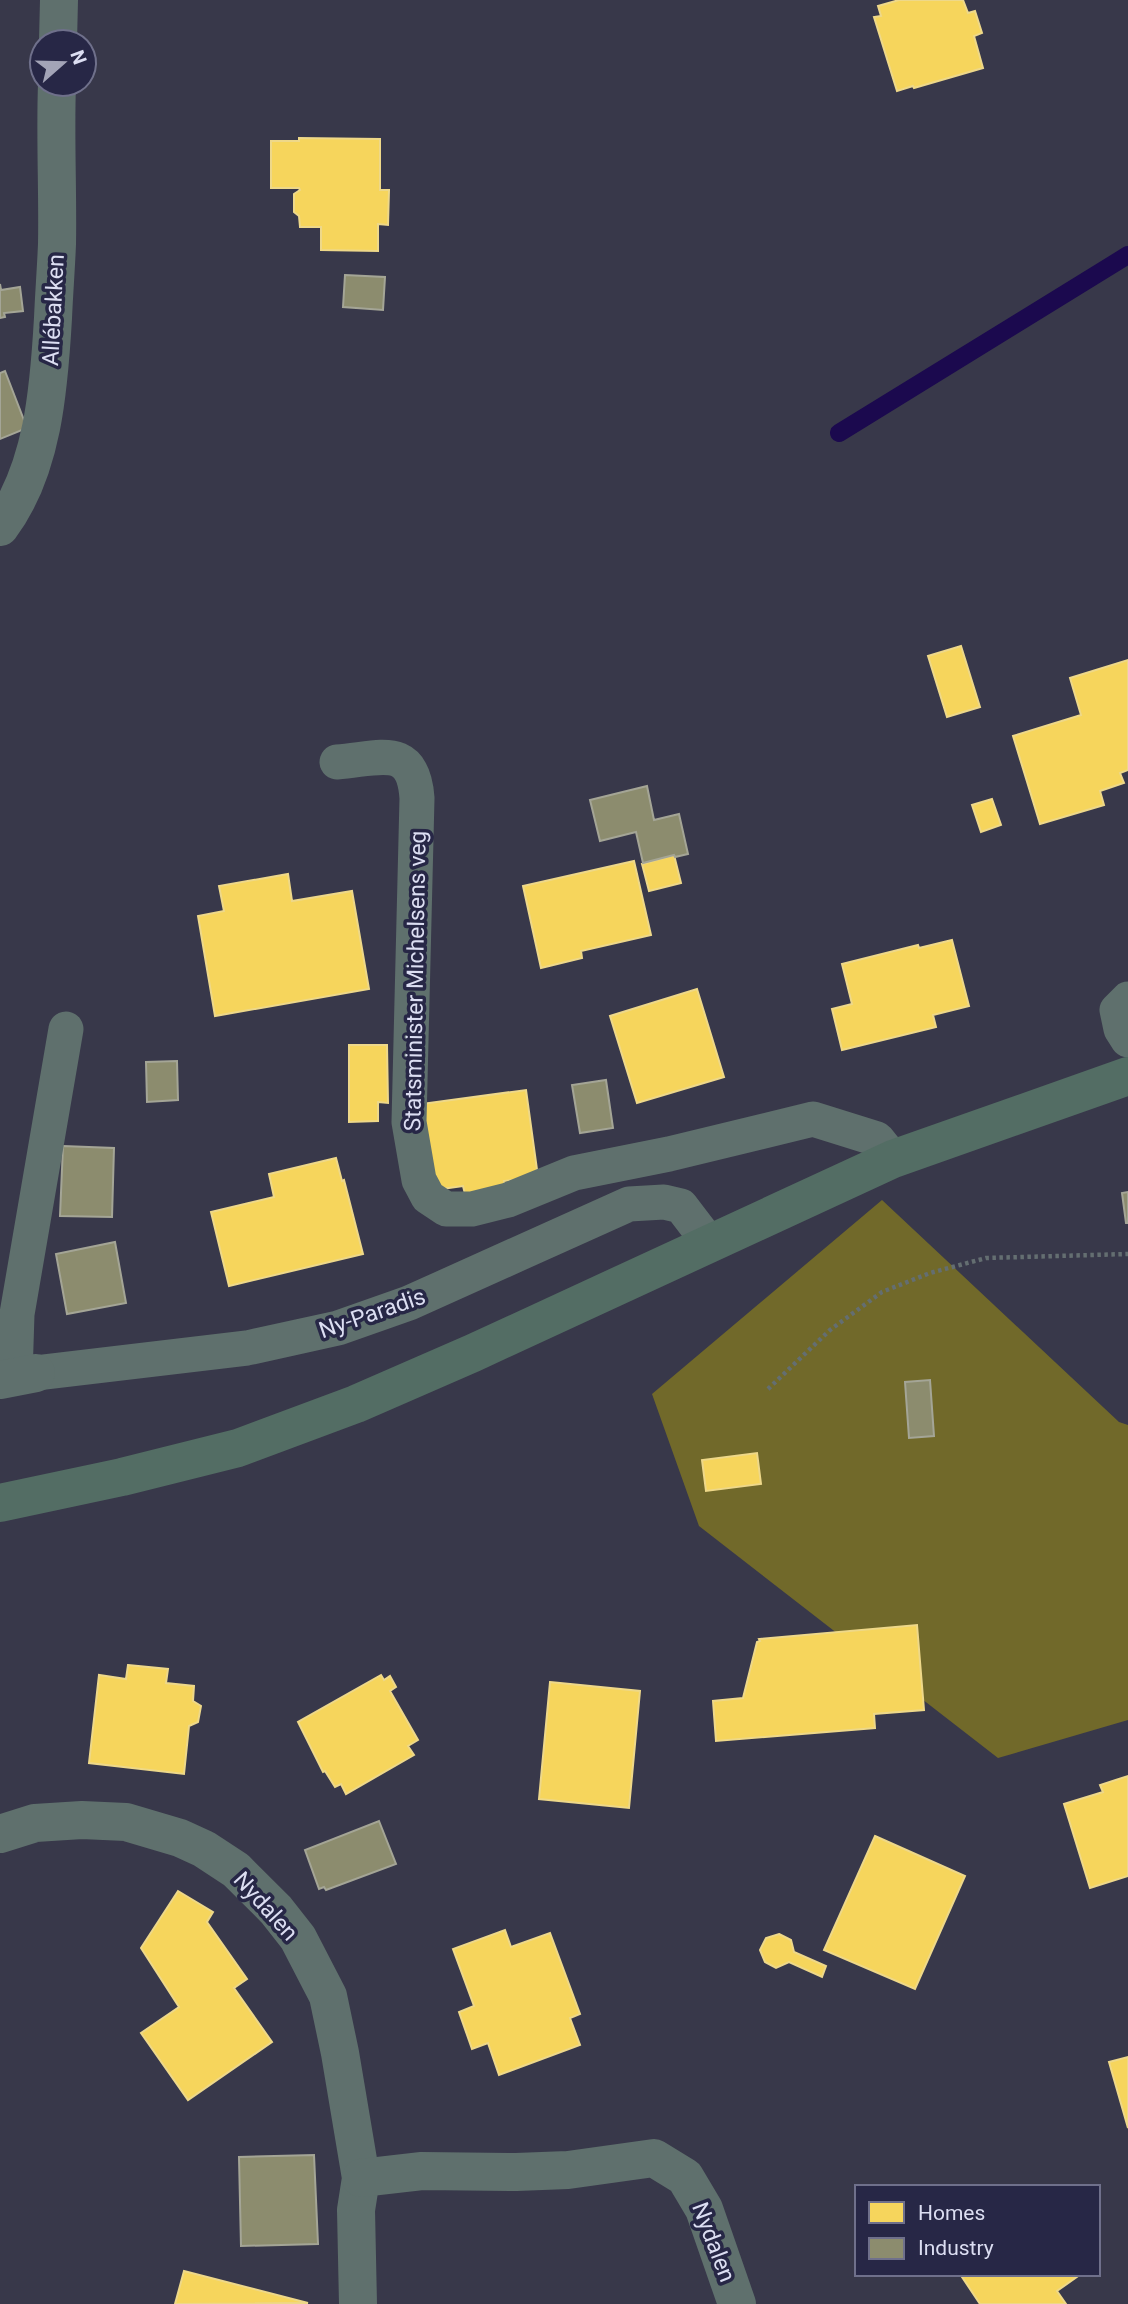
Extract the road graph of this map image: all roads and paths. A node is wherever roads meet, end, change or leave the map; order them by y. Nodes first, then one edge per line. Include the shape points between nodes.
1 (59, 0) edge
2 (58, 28) edge
3 (57, 98) edge
4 (0, 527) edge
5 (337, 762) dead end
6 (1128, 999) edge
7 (66, 1029) dead end
8 (1128, 1040) edge
9 (1128, 1076) edge
10 (893, 1158) junction
11 (710, 1244) junction
12 (1128, 1254) edge
13 (17, 1376) edge
14 (768, 1389) dead end
15 (0, 1503) edge
16 (0, 1834) edge
17 (361, 2178) junction
18 (358, 2304) edge
19 (737, 2304) edge

1 - 2 street
3 - 4 street, Allébakken via 57,245 50,369 43,418 26,479
5 - 10 lane, Statsminister Michelsens veg via 396,757 409,766 416,780 409,1122 419,1180 428,1197 446,1209 472,1209 574,1173 813,1119 877,1139
6 - 8 lane via 1117,1010
7 - 13 lane via 18,1314
9 - 10 main road
10 - 11 main road
11 - 13 lane, Ny-Paradis via 681,1206 629,1204 409,1303 338,1328 247,1348
11 - 15 main road via 356,1404 238,1448
12 - 14 path via 986,1258 930,1273 882,1292 830,1330
16 - 17 street, Nydalen via 35,1823 126,1822 180,1838 236,1870 299,1938 328,1997
17 - 18 street, Nydalen via 356,2210
17 - 19 street, Nydalen via 422,2171 568,2170 654,2158 685,2178 704,2209

